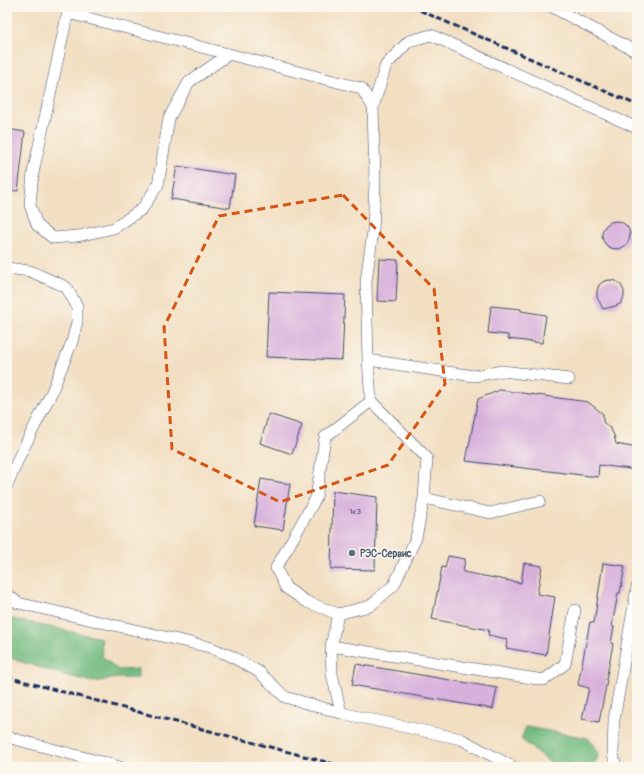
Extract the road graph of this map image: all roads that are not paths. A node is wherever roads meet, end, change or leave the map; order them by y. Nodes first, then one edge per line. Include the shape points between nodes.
1 (552, 7) edge
2 (69, 10) edge
3 (637, 52) edge
4 (229, 54) junction
5 (373, 107) junction
6 (637, 128) edge
7 (7, 268) edge
8 (368, 360) junction
9 (569, 379) dead end
10 (371, 401) junction
11 (7, 485) edge
12 (424, 498) junction
13 (540, 501) dead end
14 (637, 587) edge
15 (7, 594) edge
16 (575, 610) dead end
17 (338, 614) junction
18 (331, 646) junction
19 (341, 713) junction
20 (7, 737) edge
21 (120, 767) edge
22 (513, 767) edge
23 (616, 767) edge

1 - 3 lane
2 - 4 lane
2 - 4 lane via 33,173 30,205 37,225 53,238 78,236 114,228 142,209 158,185 169,118 189,82
4 - 5 lane via 361,88
5 - 6 lane via 386,65 409,41 430,35
5 - 8 lane via 375,182 373,231 366,281
7 - 11 lane via 30,271 66,287 76,306 77,322 72,342 50,396
8 - 9 lane via 474,376 502,372
8 - 10 lane
10 - 12 lane via 426,458
10 - 17 lane via 325,437 316,498 276,568 286,588 307,602
12 - 13 lane via 490,513
12 - 17 lane via 416,538 394,585 370,606
14 - 23 lane via 614,720 613,754
15 - 19 lane via 18,603 209,647 259,672 286,697
16 - 18 lane via 565,664 544,680
17 - 18 lane
18 - 19 lane via 332,674
19 - 22 lane via 461,739
20 - 21 lane

